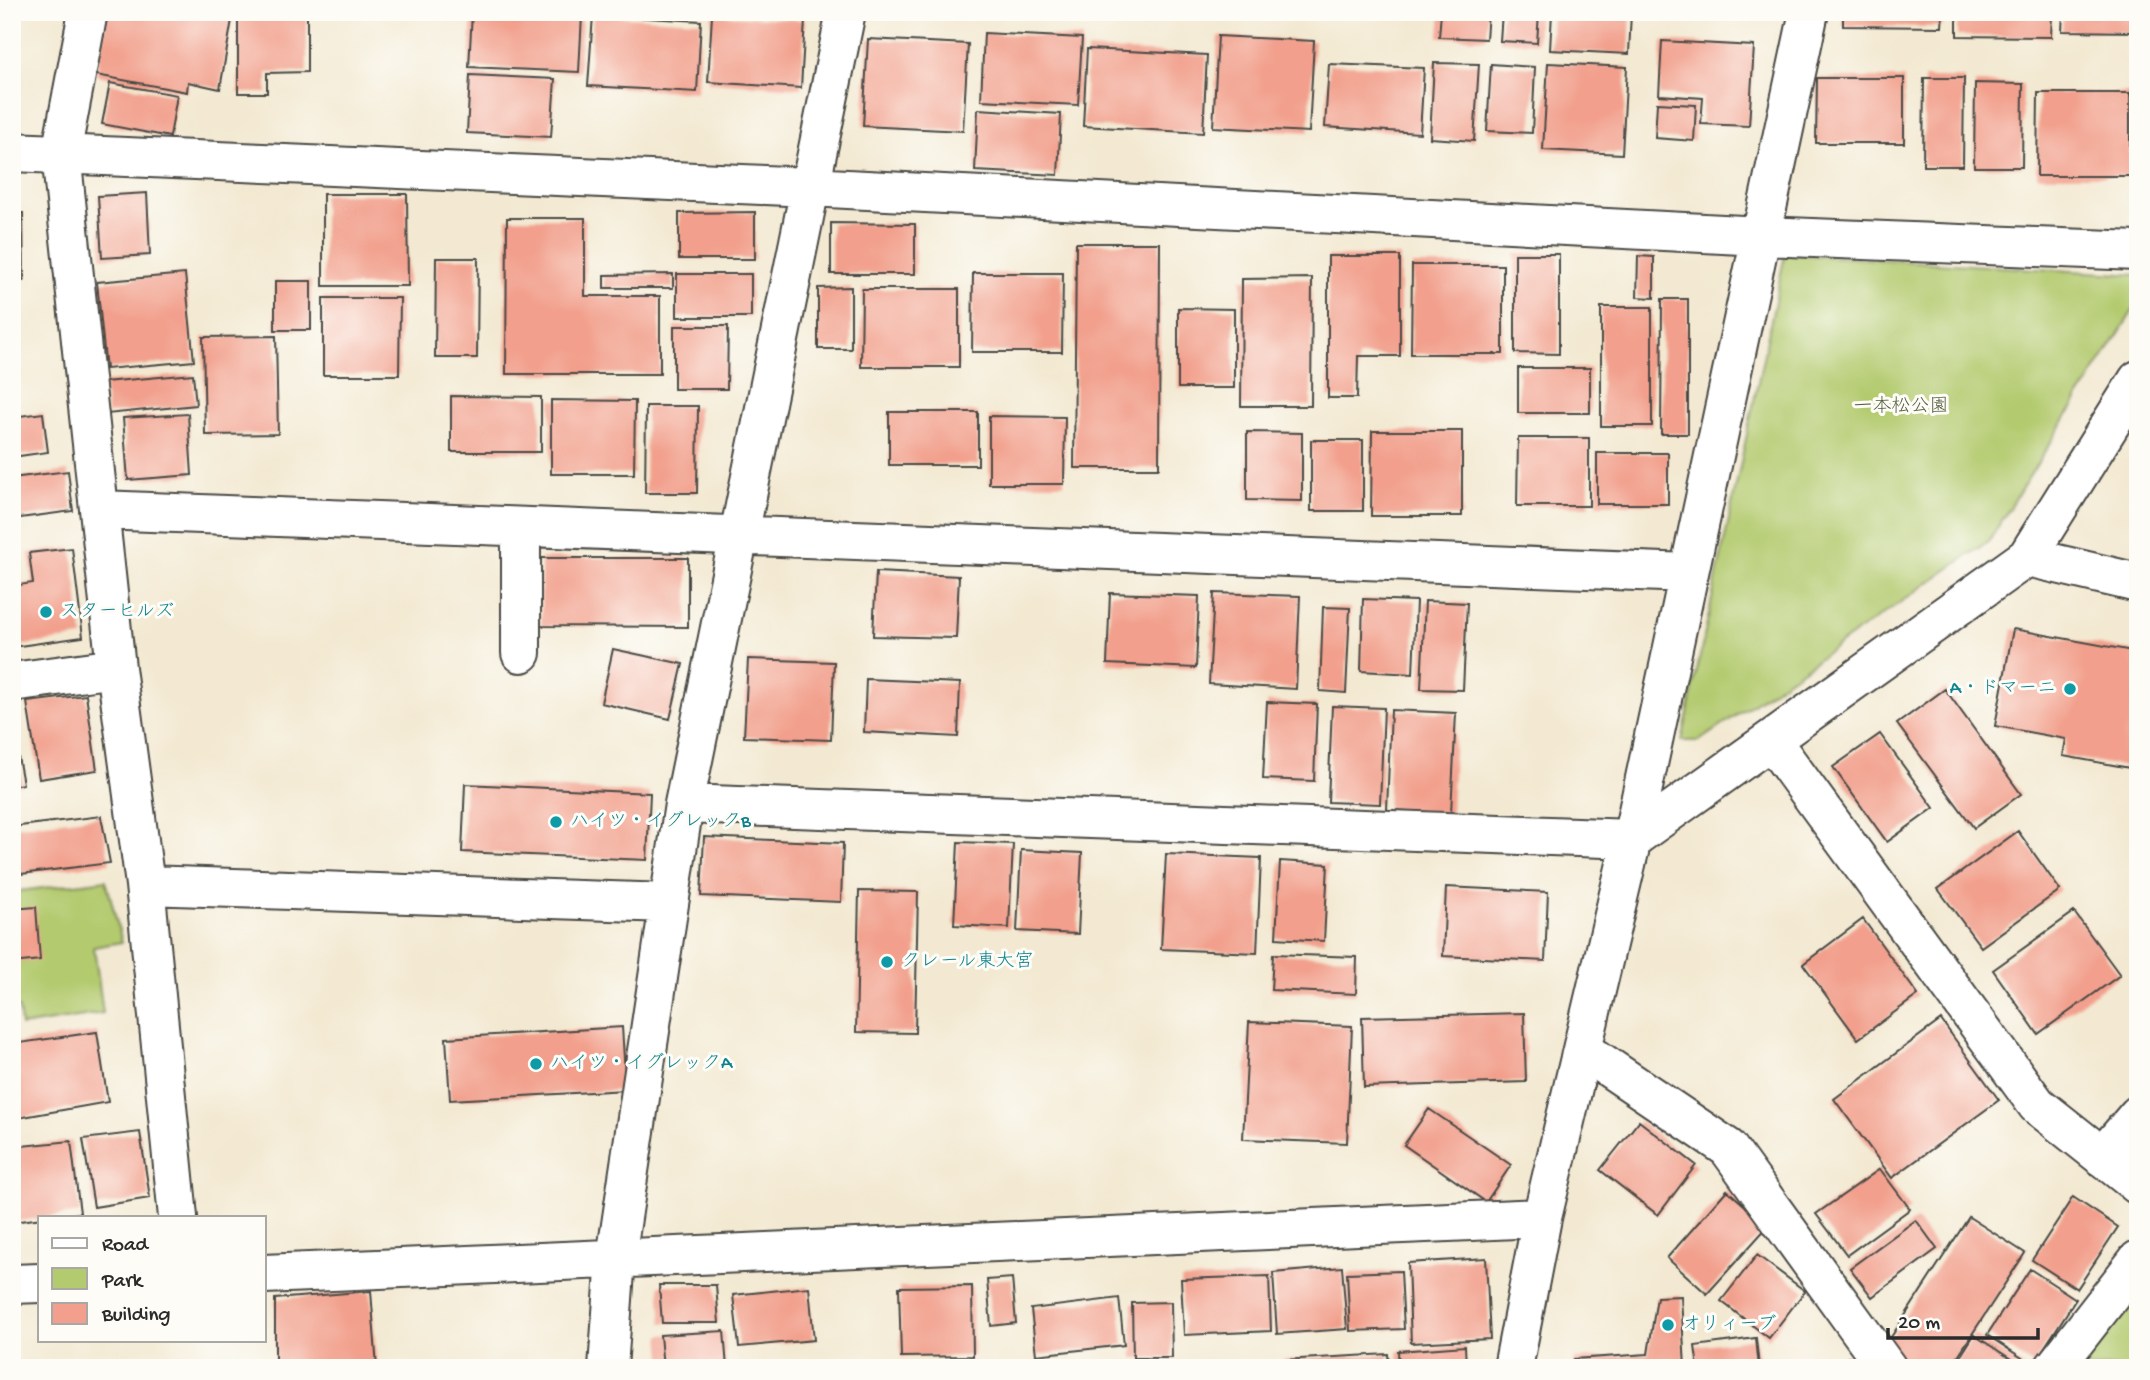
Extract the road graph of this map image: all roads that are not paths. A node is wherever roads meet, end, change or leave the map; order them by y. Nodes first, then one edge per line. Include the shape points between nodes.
1 (88, 12) edge
2 (846, 12) edge
3 (1809, 12) edge
4 (12, 152) edge
5 (61, 154) junction
6 (809, 187) junction
7 (1762, 236) junction
8 (2138, 251) edge
9 (2138, 380) edge
10 (100, 510) junction
11 (521, 527) junction
12 (738, 535) junction
13 (2027, 557) junction
14 (1689, 573) junction
15 (2138, 583) edge
16 (521, 653) dead end
17 (116, 668) junction
18 (12, 682) edge
19 (1772, 740) junction
20 (684, 804) junction
21 (1632, 839) junction
22 (145, 885) junction
23 (669, 903) junction
24 (1583, 1050) junction
25 (2138, 1115) edge
26 (2102, 1157) junction
27 (2138, 1185) edge
28 (178, 1216) edge
29 (1542, 1218) junction
30 (616, 1258) junction
31 (2138, 1260) edge
32 (266, 1274) edge
33 (38, 1283) edge
34 (12, 1284) edge
35 (608, 1368) edge
36 (1513, 1368) edge
37 (1887, 1368) edge
38 (2054, 1368) edge

1 - 5 street
2 - 6 street
3 - 7 street
4 - 5 street
5 - 6 street
5 - 10 street
6 - 7 street
6 - 12 street
7 - 8 street
7 - 14 street
9 - 13 street
10 - 11 street
10 - 17 street
11 - 12 street
11 - 16 street
12 - 14 street
12 - 20 street
13 - 15 street
13 - 19 street
14 - 21 street
17 - 18 street
17 - 22 street
19 - 21 street
19 - 26 street via 2037,1105
20 - 21 street
20 - 23 street
21 - 24 street
22 - 23 street
22 - 28 street
23 - 30 street
24 - 29 street
24 - 37 street via 1728,1148
25 - 26 street
26 - 27 street
29 - 30 street
29 - 36 street
30 - 32 street
30 - 35 street
31 - 38 street
33 - 34 street

